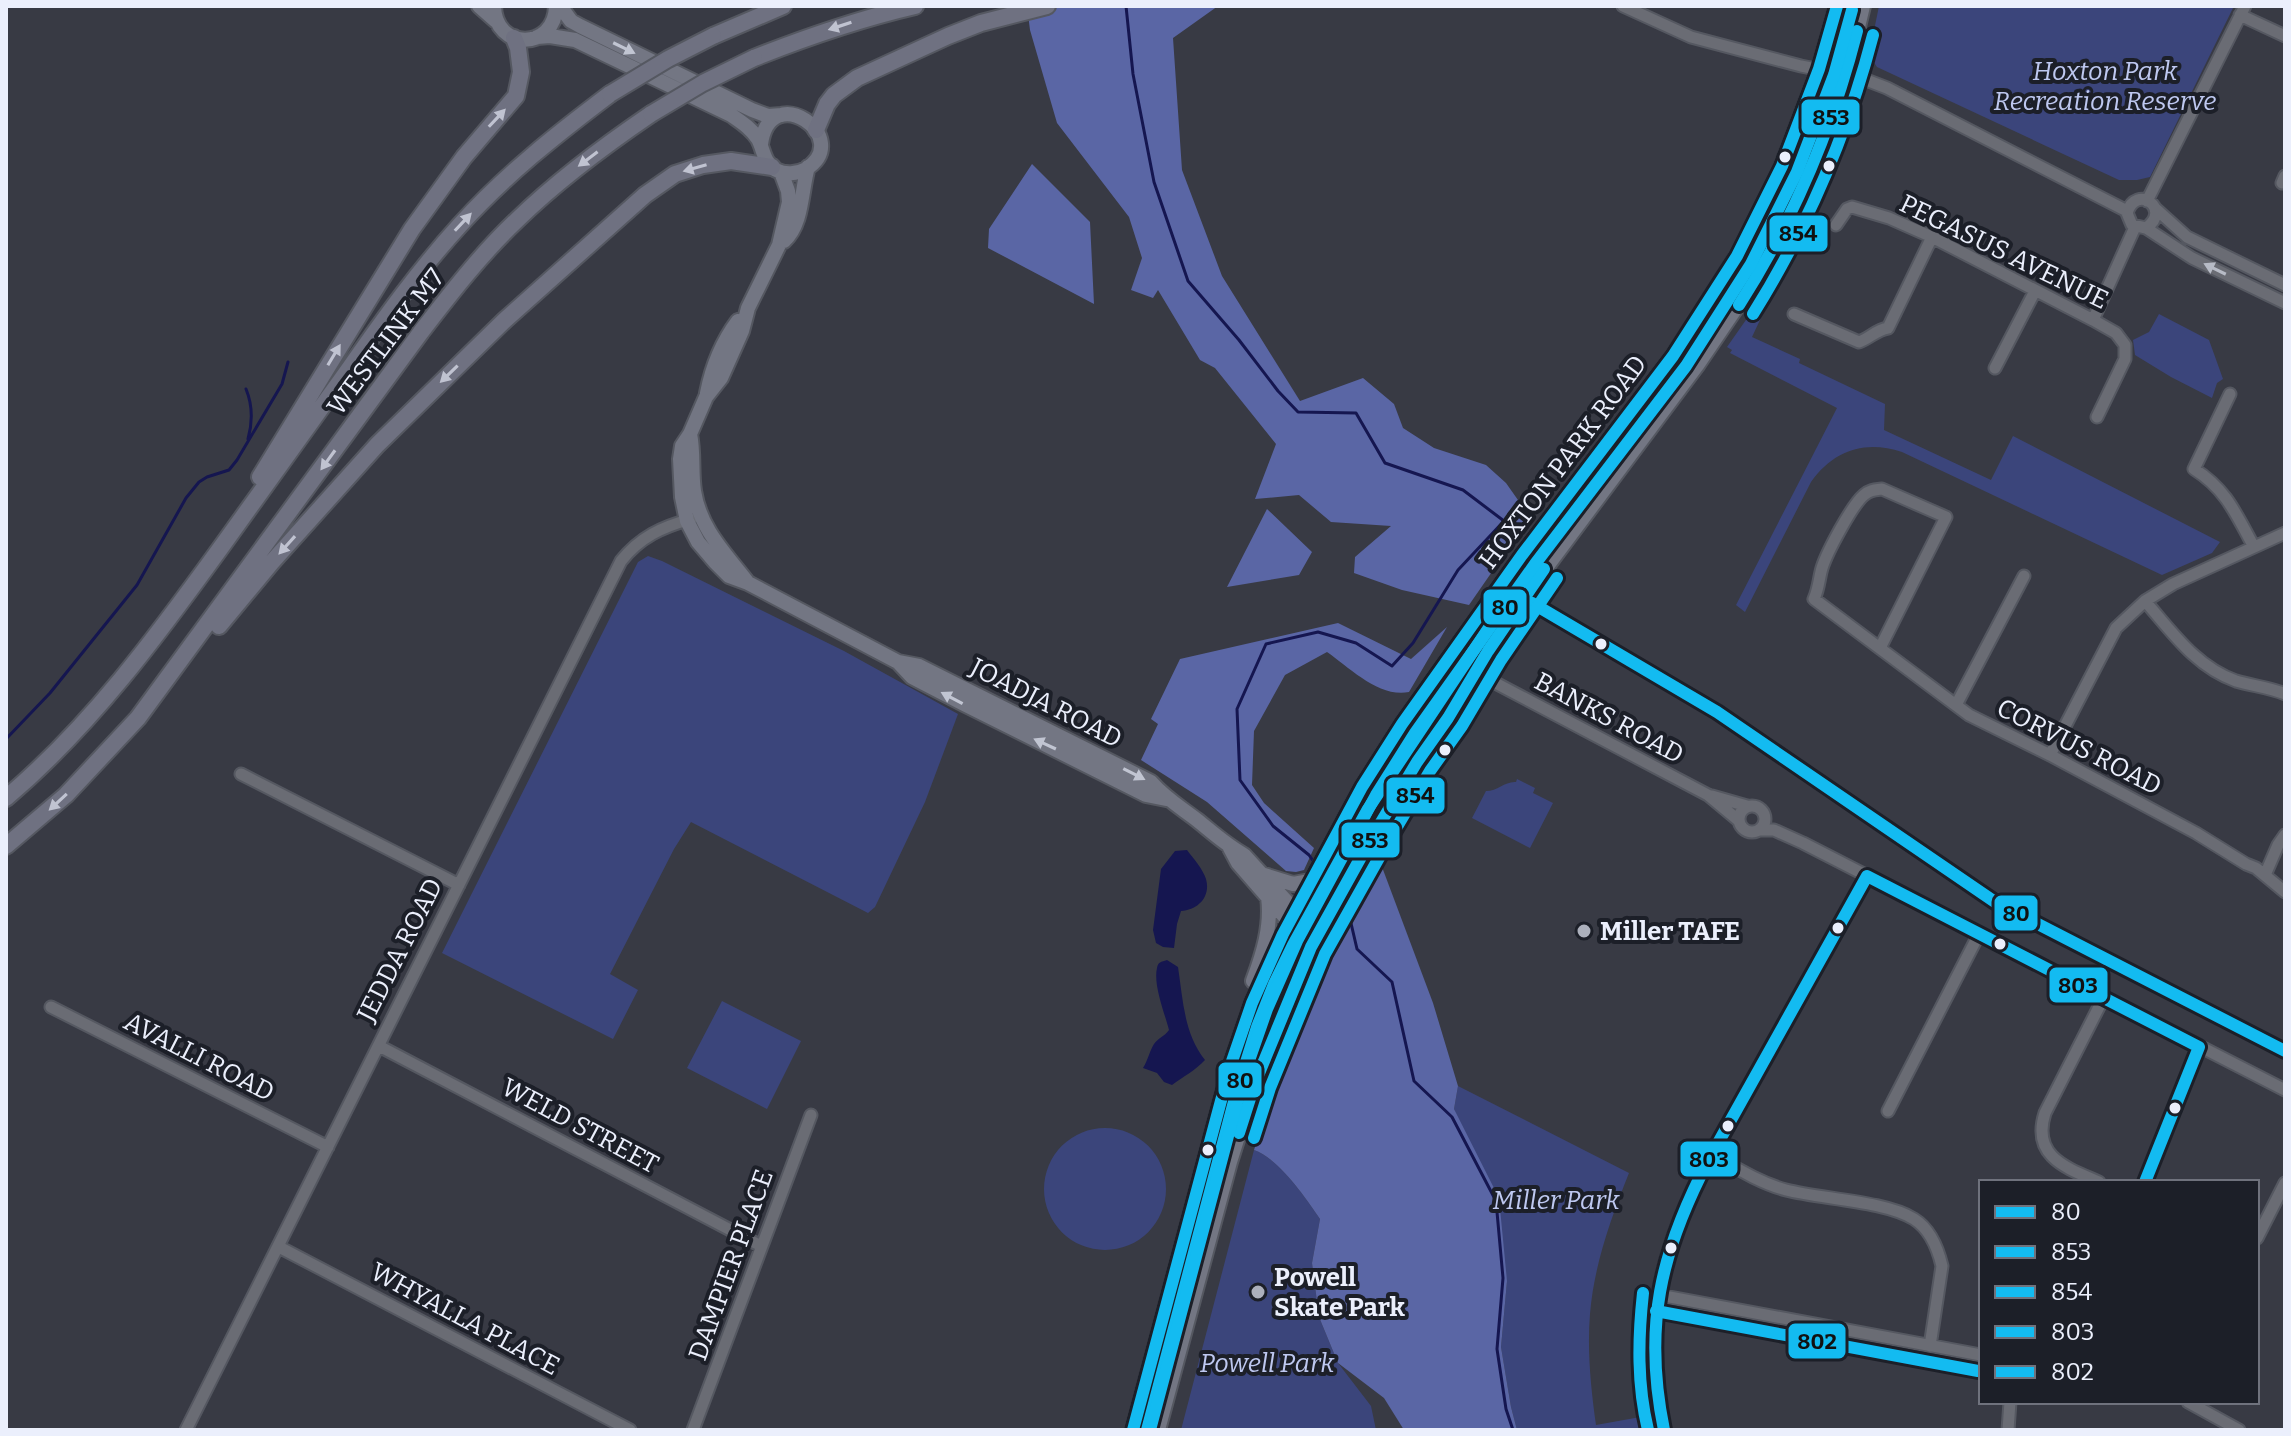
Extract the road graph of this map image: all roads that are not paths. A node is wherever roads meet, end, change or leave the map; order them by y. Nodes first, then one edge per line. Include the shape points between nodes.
1 (479, 6) edge
2 (558, 6) edge
3 (783, 6) edge
4 (915, 6) edge
5 (1047, 6) edge
6 (1623, 6) edge
7 (1837, 6) edge
8 (1863, 6) edge
9 (2242, 10) edge
10 (495, 13) edge
11 (2285, 36) edge
12 (537, 37) junction
13 (514, 38) junction
14 (1819, 69) junction
15 (1846, 75) junction
16 (783, 115) junction
17 (816, 130) junction
18 (761, 144) junction
19 (808, 167) junction
20 (777, 170) junction
21 (2152, 205) junction
22 (2127, 211) junction
23 (1836, 225) dead end
24 (2140, 228) junction
25 (1932, 237) junction
26 (779, 245) junction
27 (2285, 285) edge
28 (2035, 291) junction
29 (2285, 303) edge
30 (1794, 314) dead end
31 (2093, 320) junction
32 (1995, 368) dead end
33 (2230, 394) dead end
34 (2097, 417) dead end
35 (694, 519) junction
36 (2285, 533) edge
37 (2254, 547) junction
38 (2024, 576) dead end
39 (2145, 601) junction
40 (1880, 648) junction
41 (1448, 658) junction
42 (1474, 673) junction
43 (2285, 694) edge
44 (1956, 705) junction
45 (107, 753) junction
46 (2050, 755) junction
47 (241, 774) dead end
48 (1708, 795) junction
49 (9, 796) edge
50 (1747, 806) junction
51 (1738, 820) junction
52 (1762, 824) junction
53 (2285, 835) edge
54 (6, 846) edge
55 (1230, 848) junction
56 (1261, 874) junction
57 (2265, 875) junction
58 (1867, 876) junction
59 (1308, 883) junction
60 (459, 885) junction
61 (2285, 892) edge
62 (1268, 897) junction
63 (1292, 916) junction
64 (1979, 934) junction
65 (1315, 941) junction
66 (2104, 997) junction
67 (51, 1007) dead end
68 (379, 1046) junction
69 (1236, 1047) junction
70 (2199, 1047) junction
71 (2285, 1090) edge
72 (1888, 1111) dead end
73 (811, 1115) dead end
74 (328, 1147) junction
75 (1713, 1155) junction
76 (2094, 1180) edge
77 (2146, 1180) edge
78 (2285, 1183) edge
79 (2259, 1234) edge
80 (761, 1246) junction
81 (279, 1247) junction
82 (1659, 1295) junction
83 (1930, 1346) junction
84 (1979, 1355) edge
85 (2010, 1404) edge
86 (2192, 1404) edge
87 (186, 1430) edge
88 (630, 1430) edge
89 (693, 1430) edge
90 (1133, 1430) edge
91 (1158, 1430) edge
92 (1664, 1430) edge
93 (2008, 1430) edge
94 (2239, 1430) edge

1 - 10 main road
2 - 12 main road via 551,26
2 -> 16 main road via 571,21 752,110
49 -> 3 highway, WESTLINK M7, bridge via 51,759 127,673 385,318 460,225 523,163 610,94 713,36
4 -> 45 highway, WESTLINK M7, bridge via 806,37 703,83 651,114 534,204 469,271 421,332 166,683
5 - 17 highway via 981,23 842,87 827,104
6 - 14 street via 1691,37
7 - 14 main road, HOXTON PARK ROAD
8 - 15 main road, HOXTON PARK ROAD
9 - 11 street
9 - 21 street
10 - 13 main road
12 - 13 main road
12 - 18 main road via 575,40 731,115
49 -> 13 highway via 191,579 247,498 427,206 516,96 521,72
14 - 15 street
14 - 41 main road, HOXTON PARK ROAD via 1782,166 1711,299
15 - 22 street via 1887,88
15 - 42 main road, HOXTON PARK ROAD via 1808,177 1742,301
16 - 17 main road via 802,116
16 - 18 main road via 767,126
17 - 19 main road via 819,151
18 - 20 main road via 764,157
19 - 20 main road via 795,173
19 - 26 main road via 798,217
20 - 26 main road via 789,202
20 -> 45 highway via 717,162 675,174 645,195 505,320 377,445 272,562 154,710
21 - 22 street via 2136,200
21 - 24 street via 2153,223
21 - 27 street via 2187,237
22 - 24 street via 2128,221
23 - 25 street, PEGASUS AVENUE via 1852,207
29 -> 24 street
24 - 31 street
25 - 28 street, PEGASUS AVENUE
25 - 30 street via 1888,328 1859,342
26 - 35 main road via 732,329 690,434
28 - 31 street, PEGASUS AVENUE
28 - 32 street
31 - 34 street, PEGASUS AVENUE via 2121,338 2126,352
33 - 37 street via 2194,469 2229,501
35 - 55 main road, JOADJA ROAD via 748,583 898,662 919,666 1151,782
35 - 60 street, JEDDA ROAD via 644,538 621,561
36 - 37 street
37 - 39 street
38 - 44 street
39 - 43 street via 2205,666
39 - 46 street via 2116,628
40 - 40 street, CORVUS ROAD via 1946,517 1882,489 1871,490 1854,506 1823,567 1814,599
40 - 44 street, CORVUS ROAD
41 - 42 street, BANKS ROAD
41 - 59 main road, HOXTON PARK ROAD via 1362,787
42 - 48 street, BANKS ROAD
42 - 65 main road, HOXTON PARK ROAD
44 - 46 street, CORVUS ROAD
45 -> 54 highway, WESTLINK M7
46 - 57 street, CORVUS ROAD
47 - 60 street
48 - 50 street, BANKS ROAD
48 - 51 street, BANKS ROAD
50 - 51 street
50 - 52 street via 1759,808
51 - 52 street via 1748,832
52 - 58 street
53 - 57 street
55 - 56 main road, JOADJA ROAD
55 - 62 main road, JOADJA ROAD
56 - 59 main road
56 - 63 main road, JOADJA ROAD
57 - 61 street, CORVUS ROAD
58 - 64 street
58 - 75 street
59 - 63 main road, HOXTON PARK ROAD
60 - 68 street, JEDDA ROAD
62 - 63 main road, JOADJA ROAD
62 - 69 main road via 1267,933
63 - 65 main road, JOADJA ROAD
63 - 69 main road, HOXTON PARK ROAD
64 - 66 street
64 - 72 street
65 - 91 main road, HOXTON PARK ROAD via 1255,1083
66 - 70 street
66 - 76 street via 2045,1113 2041,1131 2054,1159
67 - 74 street, AVALLI ROAD
68 - 74 street, JEDDA ROAD
68 - 80 street, WELD STREET
69 - 90 main road, HOXTON PARK ROAD
70 - 71 street
70 - 77 street
73 - 80 street, DAMPIER PLACE
74 - 81 street, JEDDA ROAD
75 - 82 street via 1676,1229
75 - 83 street via 1785,1190 1887,1209 1915,1220 1931,1239 1942,1266
78 - 79 street
80 - 89 street, DAMPIER PLACE
81 - 87 street, JEDDA ROAD
81 - 88 street, WHYALLA PLACE
82 - 83 street
82 - 92 street via 1654,1356
83 - 84 street
85 - 93 street
86 - 94 street

